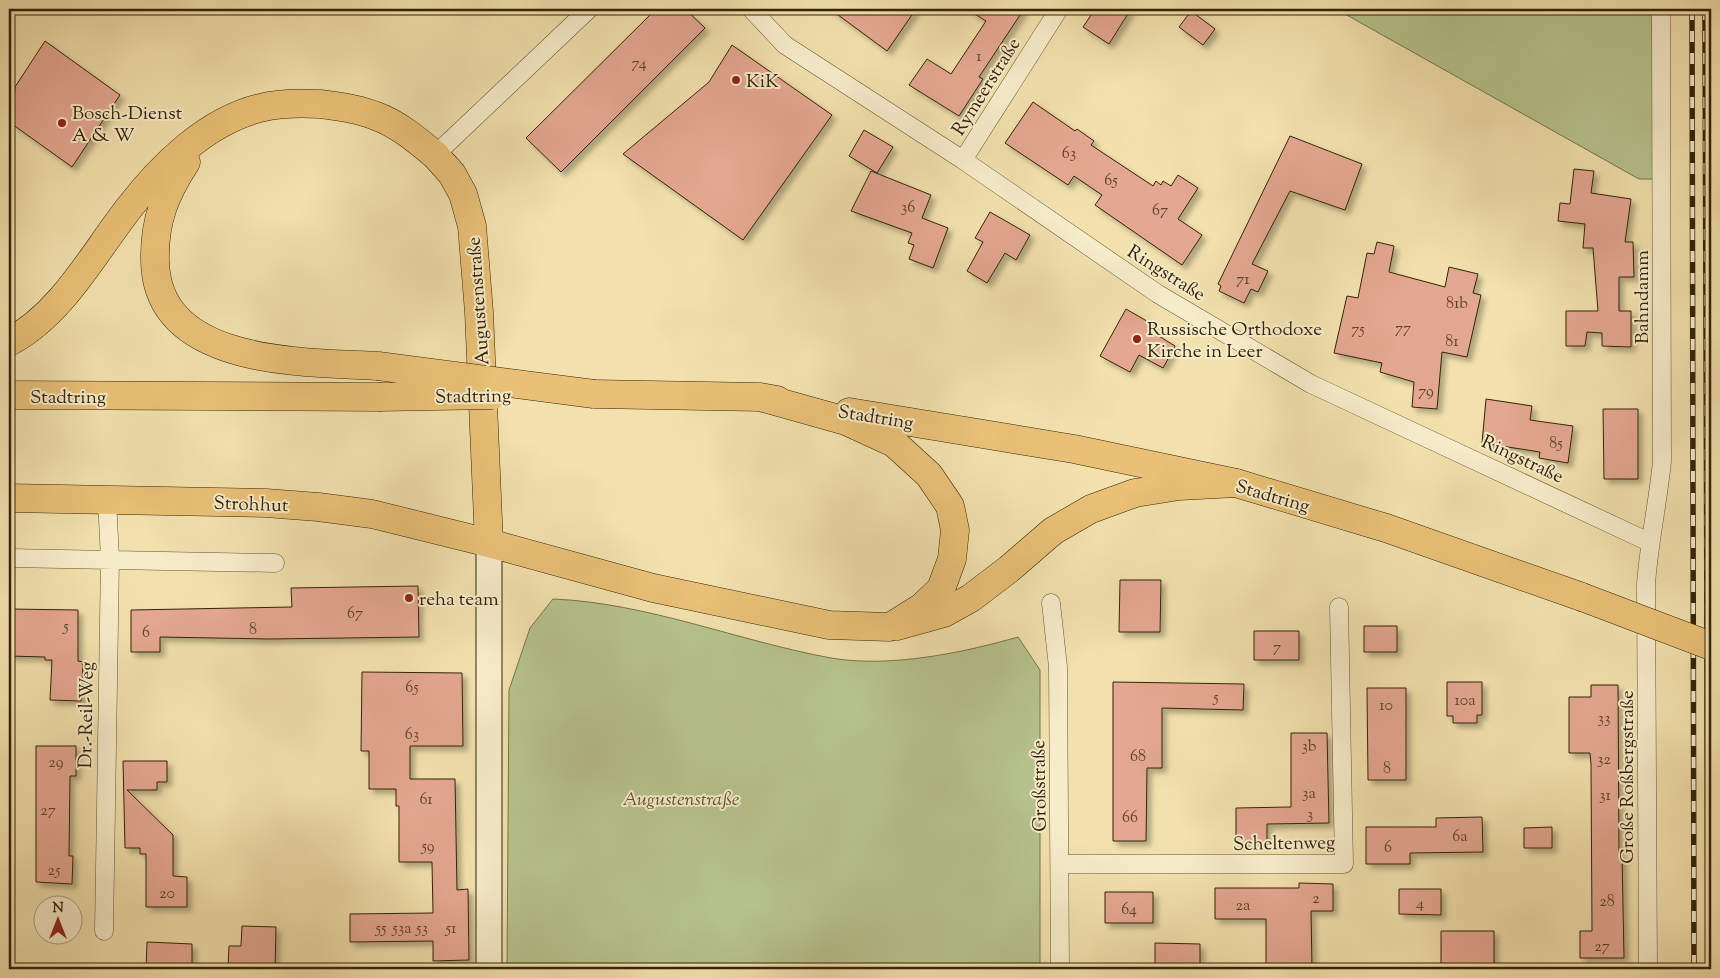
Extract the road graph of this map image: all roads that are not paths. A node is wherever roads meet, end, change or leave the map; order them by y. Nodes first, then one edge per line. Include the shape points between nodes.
1 (589, 9) edge
2 (751, 9) edge
3 (1059, 9) edge
4 (1661, 9) edge
5 (215, 128) junction
6 (435, 155) junction
7 (964, 160) junction
8 (9, 342) edge
9 (594, 394) junction
10 (9, 395) edge
11 (760, 397) junction
12 (1236, 483) junction
13 (9, 498) edge
14 (107, 499) junction
15 (1649, 542) junction
16 (488, 544) junction
17 (9, 558) edge
18 (110, 559) junction
19 (275, 563) dead end
20 (1646, 584) joint
21 (1051, 603) dead end
22 (1339, 607) dead end
23 (890, 627) junction
24 (1711, 646) edge
25 (1060, 864) junction
26 (104, 931) dead end
27 (489, 969) edge
28 (1060, 969) edge
29 (1648, 969) edge

1 - 6 street
2 - 7 street, Ringstraße via 785,45
3 - 7 street, Rymeerstraße
4 - 15 street, Bahndamm via 1662,461
5 - 6 main road, Augustenstraße via 260,108 297,103 335,105 375,115 398,127
5 - 8 main road via 167,165 130,206 70,289 52,309
5 - 9 main road, bridge via 169,189 158,219 154,245 155,276 163,299 175,317 191,331 216,344 258,357 378,366
6 - 16 main road, Augustenstraße via 452,174 463,194 472,226 479,312
7 - 15 street, Ringstraße via 1158,294 1311,384
9 - 10 main road, Stadtring, bridge via 379,397
9 - 11 main road, Stadtring
11 - 12 main road, Stadtring via 1074,449
11 - 23 main road via 846,421 894,443 929,476 950,506 955,530 952,559 941,589 922,607
12 - 23 main road, Strohhut via 1179,486 1135,493 1091,509 1053,531 971,598 944,613
12 - 24 main road, Stadtring, bridge via 1386,528
13 - 14 main road, Strohhut
14 - 16 main road, Strohhut via 318,506 372,514
14 - 18 street, Dr.-Reil-Weg
15 - 20 street, Bahndamm
16 - 23 main road, Strohhut via 653,588 789,618 829,625
16 - 27 street, Augustenstraße
17 - 18 street
18 - 19 street
18 - 26 street, Dr.-Reil-Weg
20 - 29 street, Große Roßbergstraße
21 - 25 street, Großstraße via 1058,667
22 - 25 street, Scheltenweg via 1344,864
25 - 28 street, Großstraße

